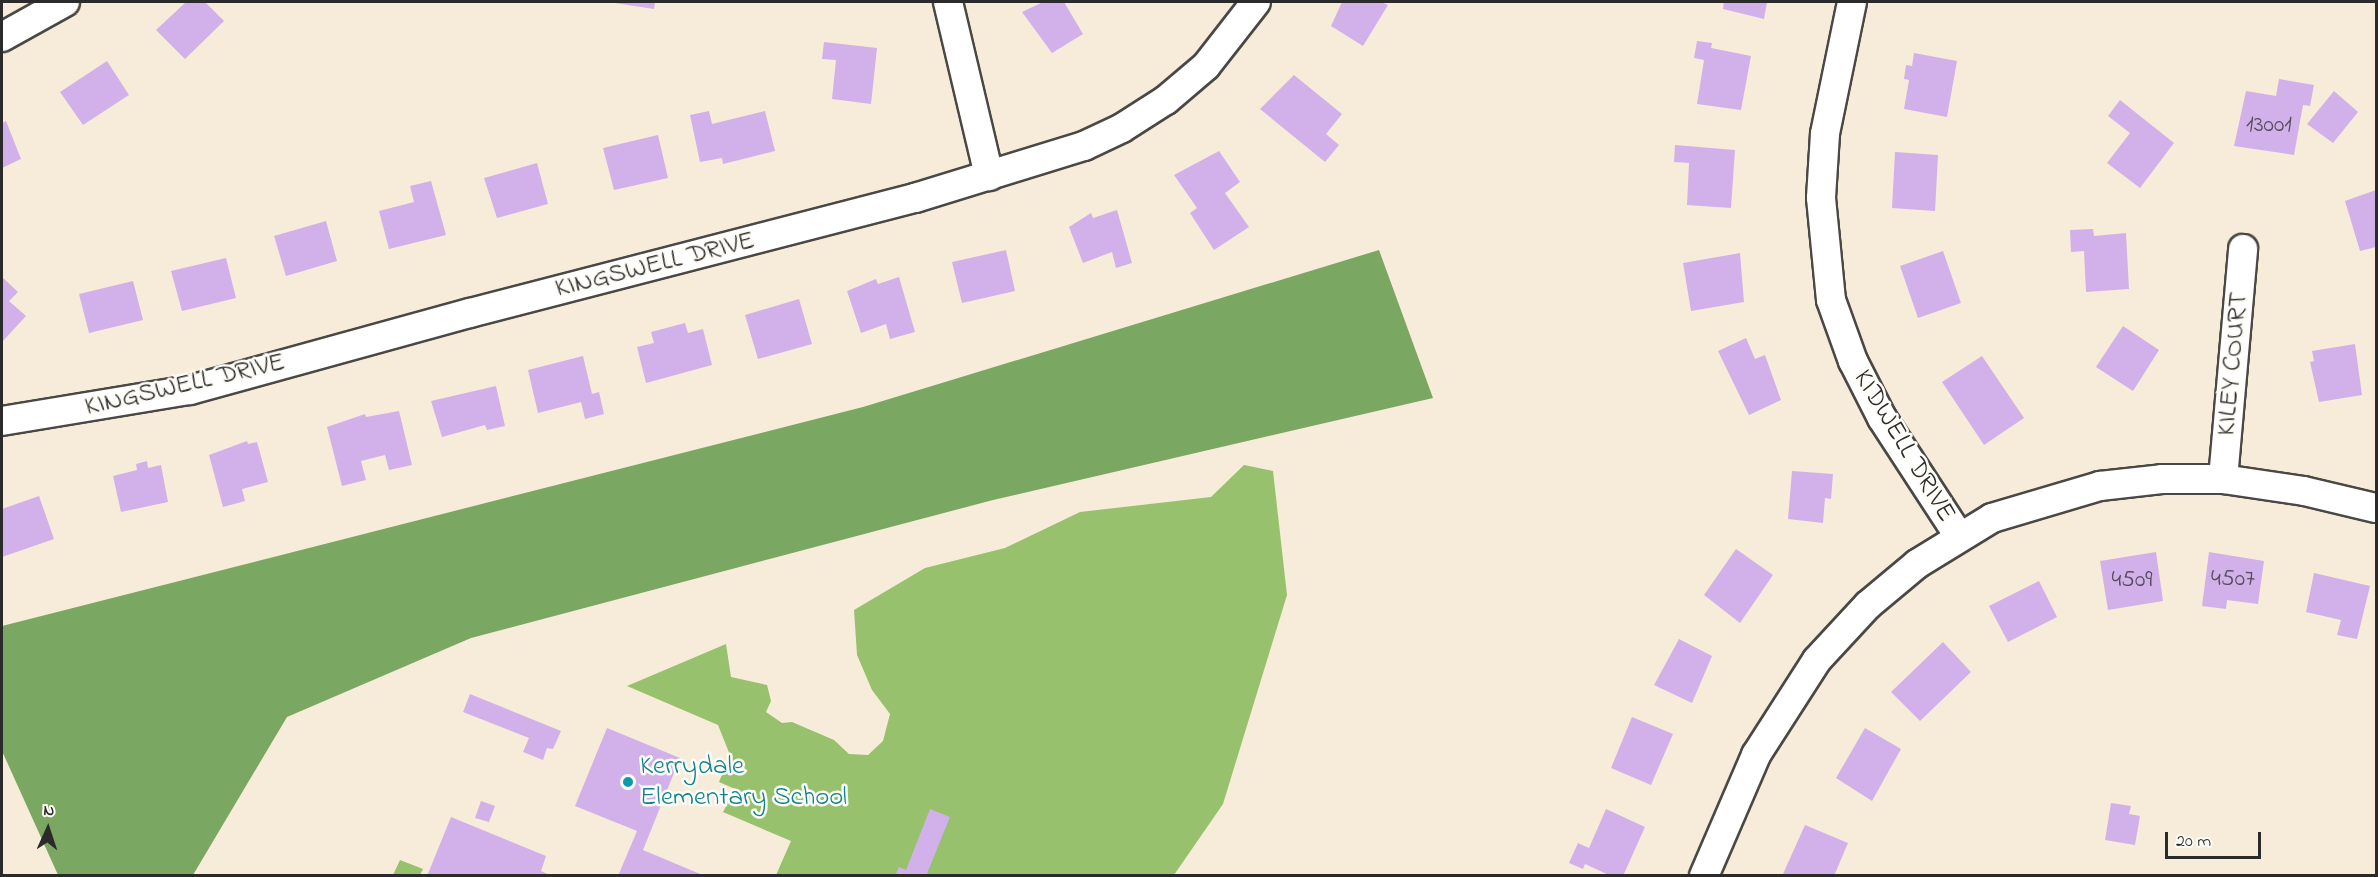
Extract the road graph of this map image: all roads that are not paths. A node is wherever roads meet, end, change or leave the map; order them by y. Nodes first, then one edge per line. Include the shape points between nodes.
1 (65, 2) edge
2 (948, 2) edge
3 (1256, 2) edge
4 (1852, 2) edge
5 (2, 37) edge
6 (990, 176) junction
7 (2243, 249) dead end
8 (2, 422) edge
9 (2223, 479) junction
10 (2376, 508) edge
11 (1959, 536) junction
12 (1704, 876) edge

1 - 5 street
2 - 6 street
3 - 6 street, KINGSWELL DRIVE via 1206,66 1166,100 1084,146
4 - 11 street, KIDWELL DRIVE via 1824,156 1821,198 1831,300 1853,361 1882,418
6 - 8 street, KINGSWELL DRIVE via 190,390
7 - 9 street, KILEY COURT
9 - 10 street via 2304,491
9 - 11 street via 2162,478 2100,486 1992,518
11 - 12 street via 1917,564 1868,605 1817,660 1756,755

